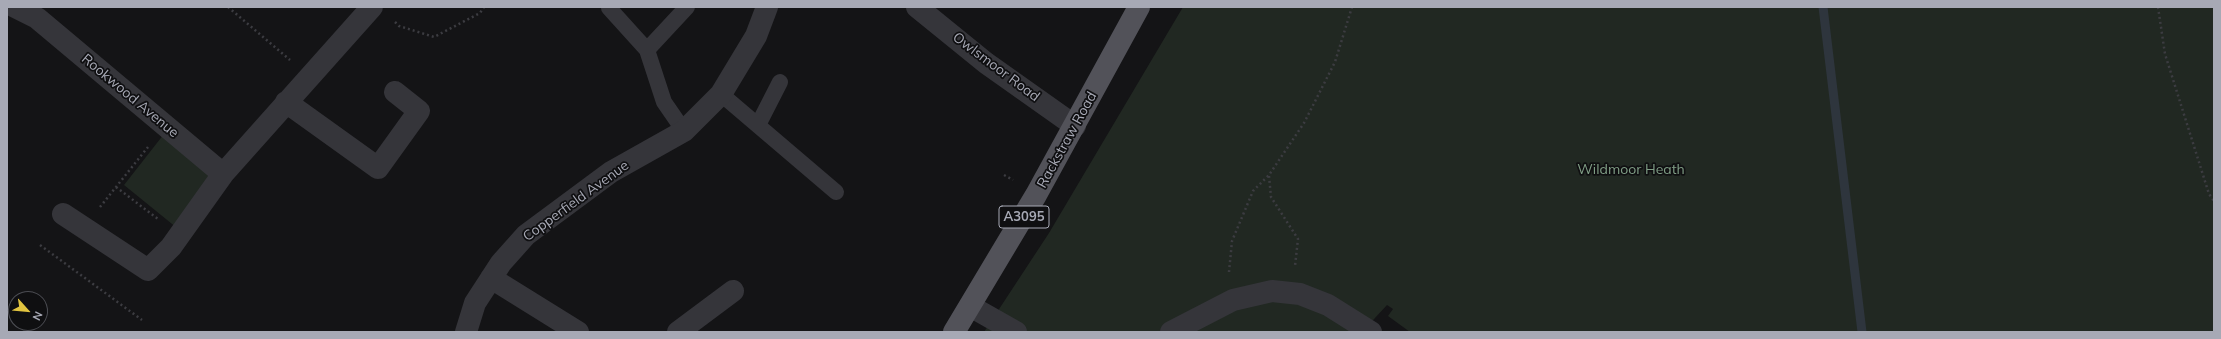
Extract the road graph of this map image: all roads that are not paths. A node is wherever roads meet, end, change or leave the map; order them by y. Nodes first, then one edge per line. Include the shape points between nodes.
1 (15, 7) edge
2 (372, 7) edge
3 (687, 7) edge
4 (767, 7) edge
5 (784, 7) edge
6 (917, 7) edge
7 (1139, 7) edge
8 (609, 8) edge
9 (40, 12) edge
10 (756, 36) junction
11 (647, 50) junction
12 (780, 82) dead end
13 (395, 92) dead end
14 (721, 94) junction
15 (286, 102) junction
16 (758, 125) junction
17 (1075, 126) junction
18 (684, 131) junction
19 (224, 174) junction
20 (836, 192) dead end
21 (63, 214) dead end
22 (491, 278) junction
23 (733, 291) dead end
24 (970, 306) junction
25 (466, 332) edge
26 (578, 332) edge
27 (678, 332) edge
28 (954, 332) edge
29 (1016, 332) edge
30 (1171, 332) edge
31 (1371, 332) edge

1 - 9 street, Rookwood Avenue
2 - 15 street
3 - 11 lane
4 - 10 street, Copperfield Avenue
5 - 10 street, Copperfield Avenue
6 - 17 street, Owlsmoor Road via 986,62
7 - 17 main road, Rackstraw Road / A3095
8 - 11 lane
9 - 19 street, Rookwood Avenue via 168,128
10 - 14 street, Copperfield Avenue
11 - 18 lane via 664,102
12 - 16 lane
13 - 15 street via 419,111 378,168
14 - 16 lane
14 - 18 street, Copperfield Avenue
15 - 19 street
16 - 20 lane
17 - 24 main road, Rackstraw Road / A3095
18 - 22 street, Copperfield Avenue via 611,172 526,235 500,262
19 - 21 street via 171,246 148,270
22 - 25 street, Copperfield Avenue via 475,303
22 - 26 street
23 - 27 street
24 - 28 main road, Rackstraw Road / A3095
24 - 29 street
30 - 31 street via 1234,300 1272,290 1300,294 1328,305

